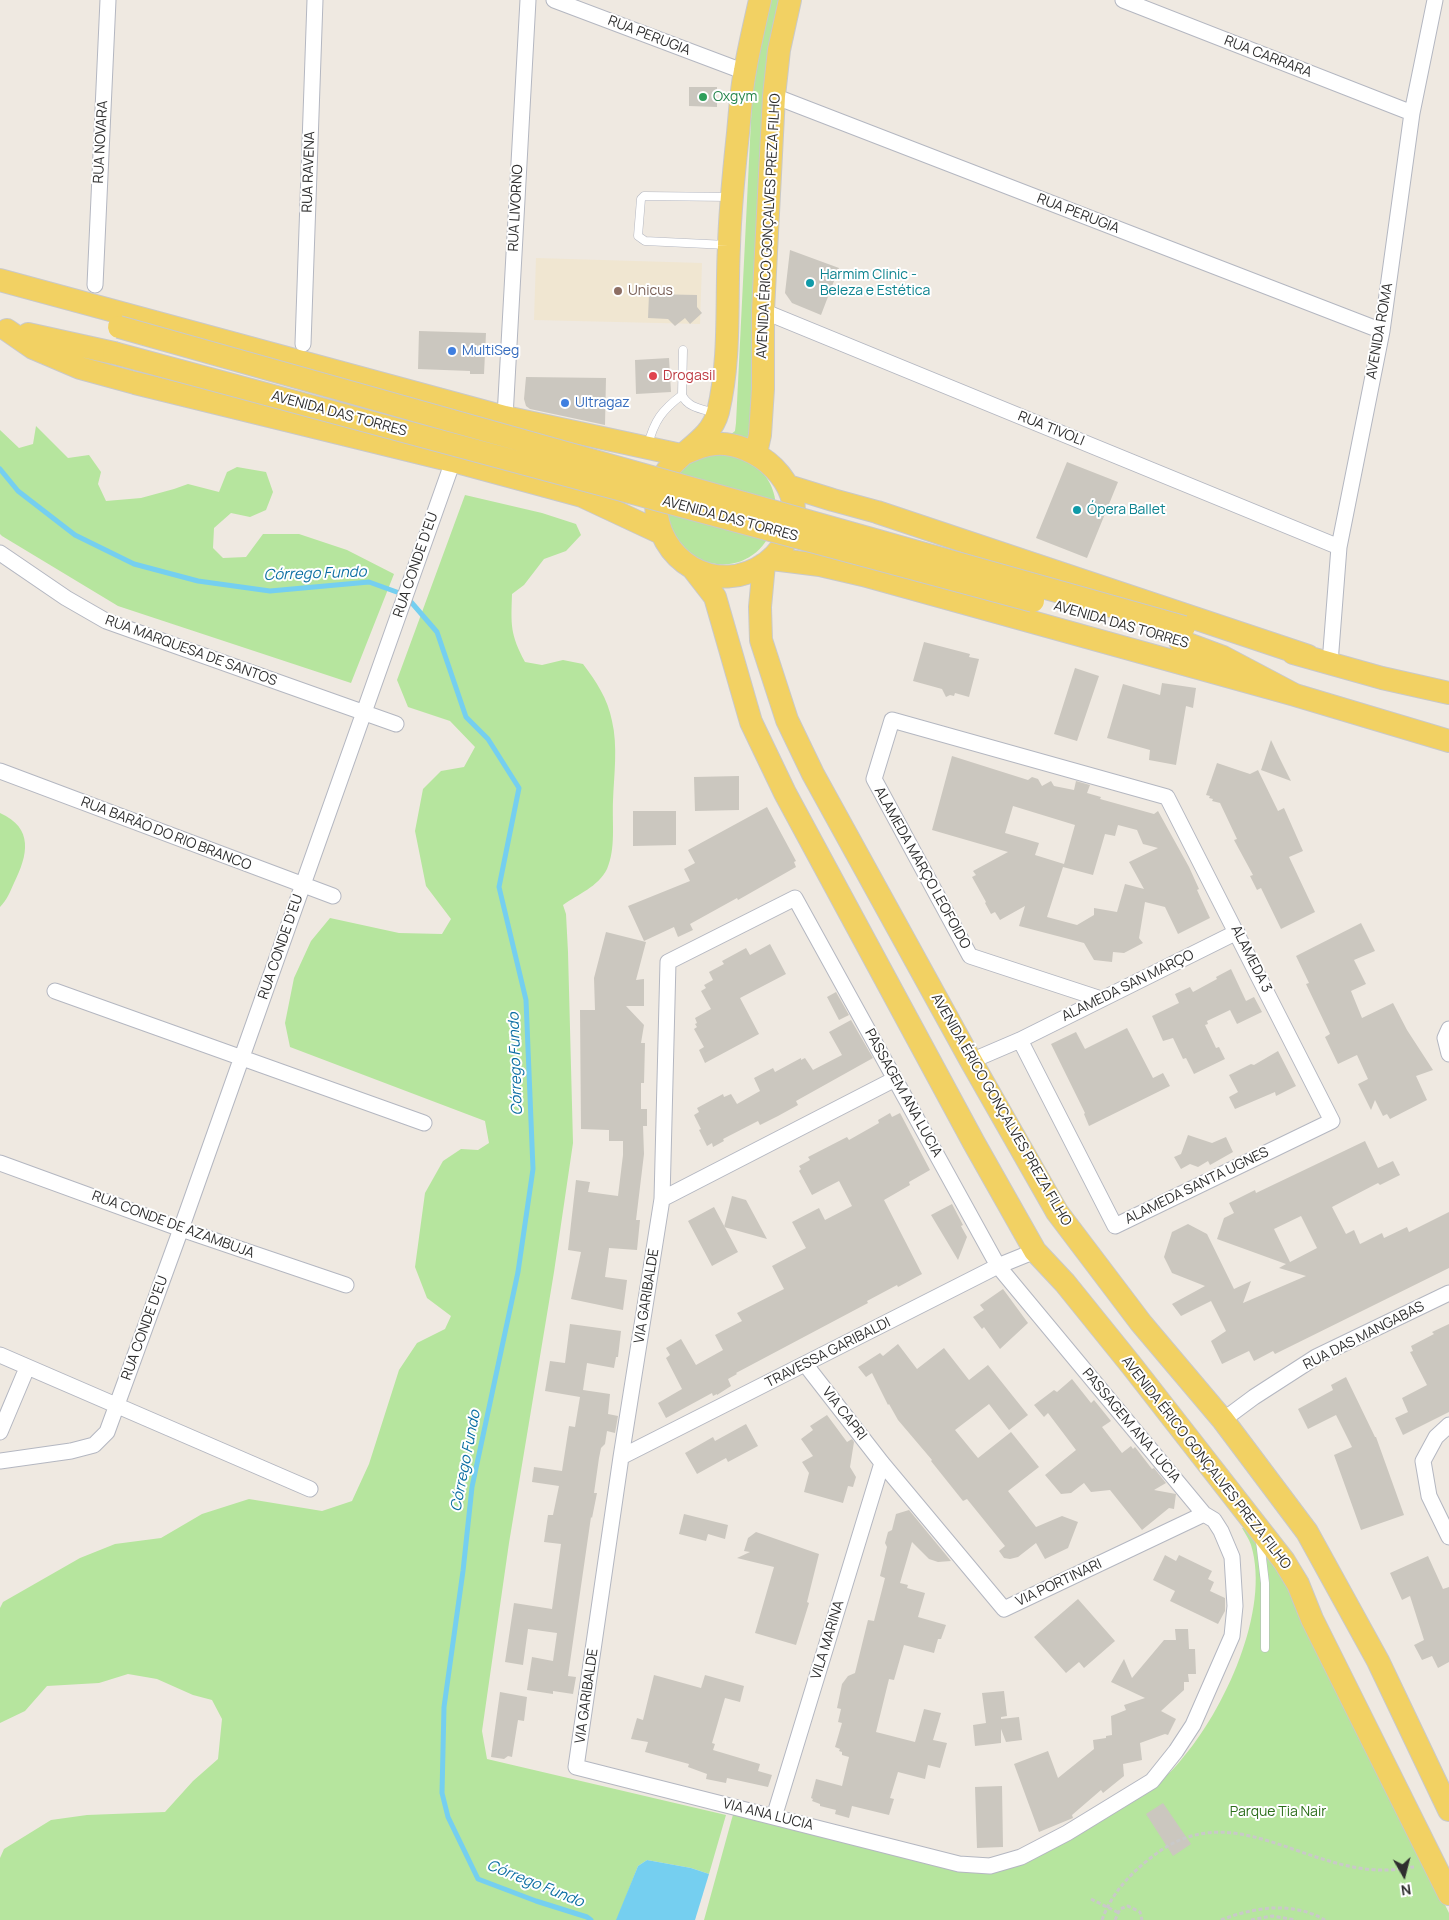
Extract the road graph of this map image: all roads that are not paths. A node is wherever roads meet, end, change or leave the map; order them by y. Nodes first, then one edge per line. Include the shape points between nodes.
1 (108, 0) edge
2 (315, 0) edge
3 (528, 0) edge
4 (760, 0) edge
5 (790, 0) edge
6 (1123, 0) edge
7 (1435, 0) edge
8 (562, 1) edge
9 (745, 72) junction
10 (774, 96) junction
11 (1412, 113) junction
12 (731, 197) junction
13 (729, 245) junction
14 (0, 280) edge
15 (95, 285) dead end
16 (0, 294) edge
17 (763, 311) junction
18 (4, 329) edge
19 (1382, 331) junction
20 (303, 344) dead end
21 (683, 350) dead end
22 (682, 395) junction
23 (717, 413) junction
24 (505, 417) junction
25 (647, 448) junction
26 (756, 452) junction
27 (681, 455) junction
28 (453, 461) junction
29 (782, 478) junction
30 (666, 540) junction
31 (1339, 547) junction
32 (0, 553) edge
33 (768, 561) junction
34 (694, 570) junction
35 (1182, 634) junction
36 (1308, 656) junction
37 (1330, 663) junction
38 (1449, 693) edge
39 (1295, 695) junction
40 (365, 713) junction
41 (396, 724) dead end
42 (1449, 741) edge
43 (0, 771) edge
44 (1167, 797) joint
45 (302, 886) junction
46 (333, 896) dead end
47 (795, 898) joint
48 (1237, 932) junction
49 (55, 991) dead end
50 (1101, 999) junction
51 (1449, 1028) edge
52 (1020, 1040) junction
53 (1449, 1054) edge
54 (242, 1057) junction
55 (971, 1061) junction
56 (895, 1079) junction
57 (1332, 1121) joint
58 (424, 1123) dead end
59 (0, 1163) edge
60 (662, 1199) junction
61 (181, 1229) junction
62 (1036, 1251) junction
63 (998, 1266) junction
64 (346, 1285) dead end
65 (1449, 1293) edge
66 (1141, 1323) junction
67 (1112, 1342) junction
68 (0, 1355) edge
69 (805, 1364) junction
70 (24, 1375) dead end
71 (116, 1406) junction
72 (1223, 1420) junction
73 (1449, 1425) edge
74 (0, 1432) edge
75 (621, 1457) junction
76 (0, 1462) edge
77 (882, 1464) junction
78 (310, 1489) dead end
79 (1204, 1514) junction
80 (1259, 1529) junction
81 (1449, 1537) edge
82 (1298, 1584) junction
83 (1265, 1648) dead end
84 (1378, 1661) junction
85 (576, 1767) joint
86 (1449, 1810) edge
87 (774, 1817) junction
88 (959, 1864) joint
89 (1449, 1894) edge

1 - 15 street, RUA NOVARA
2 - 20 street, RUA RAVENA
3 - 24 street, RUA LIVORNO
4 - 9 main road
5 - 10 main road, AVENIDA ÉRICO GONÇALVES PREZA FILHO via 779,50
6 - 11 street, RUA CARRARA
7 - 11 street, AVENIDA ROMA
8 - 9 street, RUA PERUGIA
9 - 12 main road
10 - 17 main road, AVENIDA ÉRICO GONÇALVES PREZA FILHO
10 - 19 street, RUA PERUGIA
11 - 19 street, AVENIDA ROMA
12 - 13 main road
12 - 13 lane via 644,196 641,199 638,236 645,241
13 - 23 main road via 726,347
14 - 24 main road
16 - 35 main road, AVENIDA DAS TORRES, bridge
17 - 26 main road, AVENIDA ÉRICO GONÇALVES PREZA FILHO via 763,390
17 - 31 street, RUA TIVOLI
18 - 28 main road via 33,348 80,368
18 - 35 main road, AVENIDA DAS TORRES, bridge via 114,353
19 - 31 street, AVENIDA ROMA
21 - 22 lane
22 - 23 lane via 691,406
22 - 25 lane via 657,418
23 - 27 main road via 706,435
24 - 25 main road
25 - 27 main road
26 - 27 main road via 734,445 715,444
26 - 29 main road
27 - 30 main road via 661,482 656,499 657,516
28 - 30 main road via 582,496
28 - 40 street, RUA CONDE D'EU
29 - 33 main road via 793,505 792,525 785,544
29 - 36 main road via 833,500
30 - 34 main road via 678,558
31 - 37 street, AVENIDA ROMA
32 - 40 street, RUA MARQUESA DE SANTOS via 106,621
33 - 34 main road via 750,572 734,576 718,577
33 - 39 main road via 820,565 862,575
33 - 55 main road, AVENIDA ÉRICO GONÇALVES PREZA FILHO via 760,607 761,640 787,720 813,774
34 - 62 main road, AVENIDA ÉRICO GONÇALVES PREZA FILHO via 715,597 751,722 785,794
35 - 36 main road, AVENIDA DAS TORRES
35 - 39 main road, AVENIDA DAS TORRES
36 - 37 main road, AVENIDA DAS TORRES
37 - 38 main road, AVENIDA DAS TORRES
39 - 42 main road, AVENIDA DAS TORRES
40 - 41 street, RUA MARQUESA DE SANTOS
40 - 45 street, RUA CONDE D'EU
43 - 45 street, RUA BARÃO DO RIO BRANCO
44 - 48 street, ALAMEDA 3
44 - 50 street, ALAMEDA MARÇO LEOFOIDO via 892,720 874,780 970,956
45 - 46 street, RUA BARÃO DO RIO BRANCO
45 - 54 street, RUA CONDE D'EU
47 - 56 street, PASSAGEM ANA LUCIA
47 - 60 street, VIA GARIBALDE via 668,962
48 - 50 street, ALAMEDA SAN MARÇO
48 - 57 street, ALAMEDA 3
49 - 54 street
50 - 52 street, ALAMEDA SAN MARÇO
51 - 53 street via 1445,1038
52 - 55 street, ALAMEDA SAN MARÇO
52 - 57 street, ALAMEDA SANTA UGNES via 1114,1226
54 - 58 street
54 - 61 street, RUA CONDE D'EU
55 - 66 main road, AVENIDA ÉRICO GONÇALVES PREZA FILHO via 1057,1212
56 - 60 street
56 - 63 street, PASSAGEM ANA LUCIA
59 - 61 street, RUA CONDE DE AZAMBUJA
60 - 75 street, VIA GARIBALDE
61 - 64 street, RUA CONDE DE AZAMBUJA
61 - 71 street, RUA CONDE D'EU
62 - 63 street, TRAVESSA GARIBALDI
62 - 67 main road, AVENIDA ÉRICO GONÇALVES PREZA FILHO
63 - 69 street, TRAVESSA GARIBALDI
63 - 79 street, PASSAGEM ANA LUCIA
65 - 72 street, RUA DAS MANGABAS via 1316,1357
66 - 67 main road
66 - 72 main road, AVENIDA ÉRICO GONÇALVES PREZA FILHO
67 - 80 main road, AVENIDA ÉRICO GONÇALVES PREZA FILHO
68 - 71 street
69 - 75 street, TRAVESSA GARIBALDI
69 - 77 street, VIA CAPRI
70 - 74 street
71 - 76 street, RUA CONDE D'EU via 107,1432 94,1445 71,1452
71 - 78 street
72 - 84 main road, AVENIDA ÉRICO GONÇALVES PREZA FILHO via 1307,1532
73 - 81 street via 1436,1438 1424,1461 1429,1496
75 - 85 street, VIA GARIBALDE
77 - 79 street, VIA PORTINARI via 1004,1609
77 - 87 street, VILA MARINA
79 - 88 street, PASSAGEM ANA LUCIA via 1214,1520 1232,1557 1235,1606 1232,1636 1194,1726 1152,1781 1059,1837 1021,1857 990,1866
80 - 82 main road, AVENIDA ÉRICO GONÇALVES PREZA FILHO
80 - 83 lane via 1265,1583
82 - 84 main road via 1313,1582 1323,1586
82 - 89 main road, AVENIDA ÉRICO GONÇALVES PREZA FILHO via 1312,1619
84 - 86 main road, AVENIDA ÉRICO GONÇALVES PREZA FILHO
85 - 87 street, VIA ANA LUCIA
87 - 88 street, VIA ANA LUCIA

